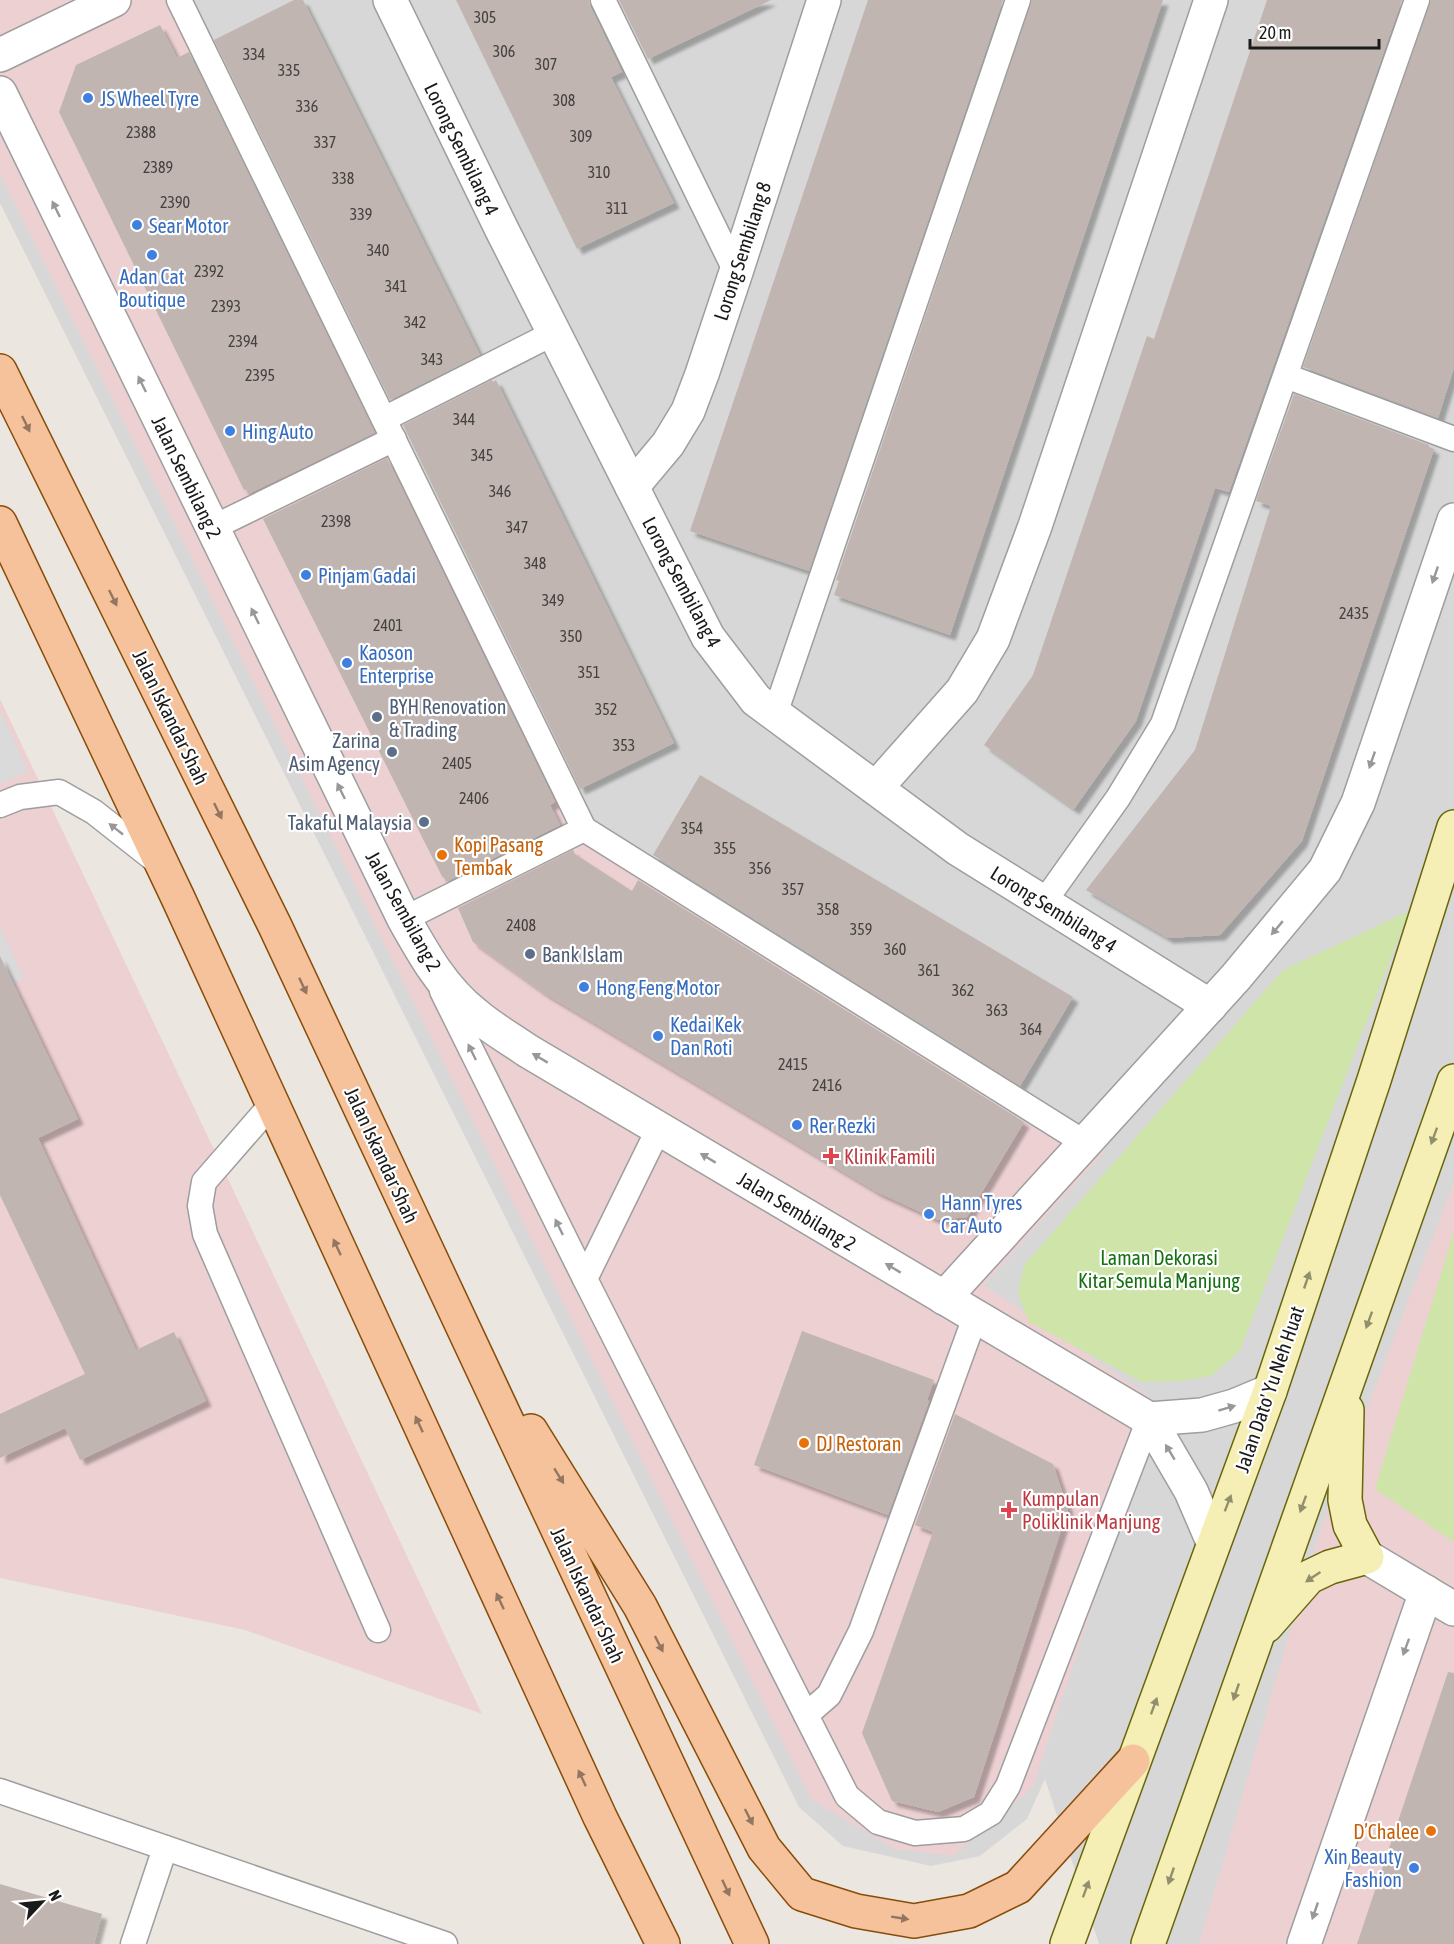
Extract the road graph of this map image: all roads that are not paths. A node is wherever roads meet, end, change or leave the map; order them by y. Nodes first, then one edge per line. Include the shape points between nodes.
1 (114, 0) edge
2 (179, 0) edge
3 (390, 0) edge
4 (603, 0) edge
5 (824, 0) edge
6 (1018, 0) edge
7 (1212, 0) edge
8 (1418, 0) edge
9 (0, 55) edge
10 (0, 93) edge
11 (736, 272) junction
12 (555, 333) junction
13 (0, 371) edge
14 (1286, 376) junction
15 (389, 429) junction
16 (1454, 439) edge
17 (632, 488) junction
18 (1454, 520) edge
19 (0, 523) edge
20 (212, 528) junction
21 (775, 714) junction
22 (876, 788) junction
23 (0, 805) edge
24 (1454, 827) edge
25 (584, 829) junction
26 (162, 866) junction
27 (1044, 902) junction
28 (404, 919) junction
29 (424, 957) junction
30 (1210, 1006) junction
31 (1454, 1081) edge
32 (272, 1104) junction
33 (659, 1128) junction
34 (1085, 1143) junction
35 (585, 1279) junction
36 (944, 1298) junction
37 (451, 1302) junction
38 (975, 1317) junction
39 (1348, 1378) junction
40 (1270, 1391) junction
41 (1149, 1419) junction
42 (1214, 1542) junction
43 (1367, 1557) junction
44 (1426, 1592) junction
45 (1454, 1610) edge
46 (378, 1630) dead end
47 (1256, 1637) junction
48 (806, 1715) junction
49 (1134, 1761) junction
50 (0, 1791) edge
51 (600, 1817) junction
52 (165, 1848) junction
53 (133, 1944) edge
54 (446, 1944) edge
55 (644, 1944) edge
56 (663, 1944) edge
57 (752, 1944) edge
58 (1066, 1944) edge
59 (1148, 1944) edge
60 (1304, 1944) edge

1 - 9 street
2 - 15 lane
3 - 12 street, Lorong Sembilang 4
4 - 11 lane
5 - 11 street, Lorong Sembilang 8
6 - 21 lane
7 - 22 street via 993,639 962,691
8 - 14 lane
20 -> 10 street, Jalan Sembilang 2
11 - 17 street, Lorong Sembilang 8 via 688,411 668,444
12 - 15 lane
12 - 17 street, Lorong Sembilang 4
13 -> 37 main road, Jalan Iskandar Shah via 275,926
14 - 16 lane
14 - 27 lane via 1163,724 1118,798
15 - 20 lane
15 - 25 lane
17 - 21 street, Lorong Sembilang 4 via 708,637 756,700
18 -> 30 street via 1358,803 1325,870
19 - 26 main road
28 -> 20 street, Jalan Sembilang 2
21 - 22 street, Lorong Sembilang 4
22 - 27 street, Lorong Sembilang 4 via 958,849
26 -> 23 lane via 94,812 59,792 20,797
40 -> 24 main road, Jalan Dato' Yu Neh Huat
25 - 28 lane
25 - 34 lane
26 - 32 main road
27 - 30 street, Lorong Sembilang 4
28 - 29 street, Jalan Sembilang 2
33 -> 29 street, Jalan Sembilang 2 via 475,1015 455,997
35 -> 29 lane
30 - 34 street
31 -> 39 main road
32 - 46 lane via 204,1182 201,1215 205,1234
51 -> 32 main road
33 - 35 lane
36 -> 33 street, Jalan Sembilang 2
34 - 36 street
35 - 48 lane
36 - 38 street, Jalan Sembilang 2
37 -> 49 main road via 640,1606 764,1848 802,1894 856,1911 914,1920 969,1911 1018,1887
37 -> 57 main road, Jalan Iskandar Shah
38 - 41 street, Jalan Sembilang 2
38 - 48 lane via 861,1631 829,1695
39 - 43 main road via 1345,1500 1350,1525
39 -> 47 main road
41 -> 40 street via 1202,1415
42 -> 40 main road, Jalan Dato' Yu Neh Huat
42 -> 41 street, Jalan Sembilang 2 via 1191,1491
41 - 48 lane via 1008,1786 991,1813 964,1829 915,1833 878,1822 847,1796
49 -> 42 main road, Jalan Dato' Yu Neh Huat
43 - 44 street
43 -> 47 main road via 1309,1577
44 - 45 street
44 -> 60 street
47 -> 59 main road
58 -> 49 main road, Jalan Dato' Yu Neh Huat
50 - 52 lane
51 - 55 main road
51 - 56 main road
52 - 53 lane
52 - 54 lane

